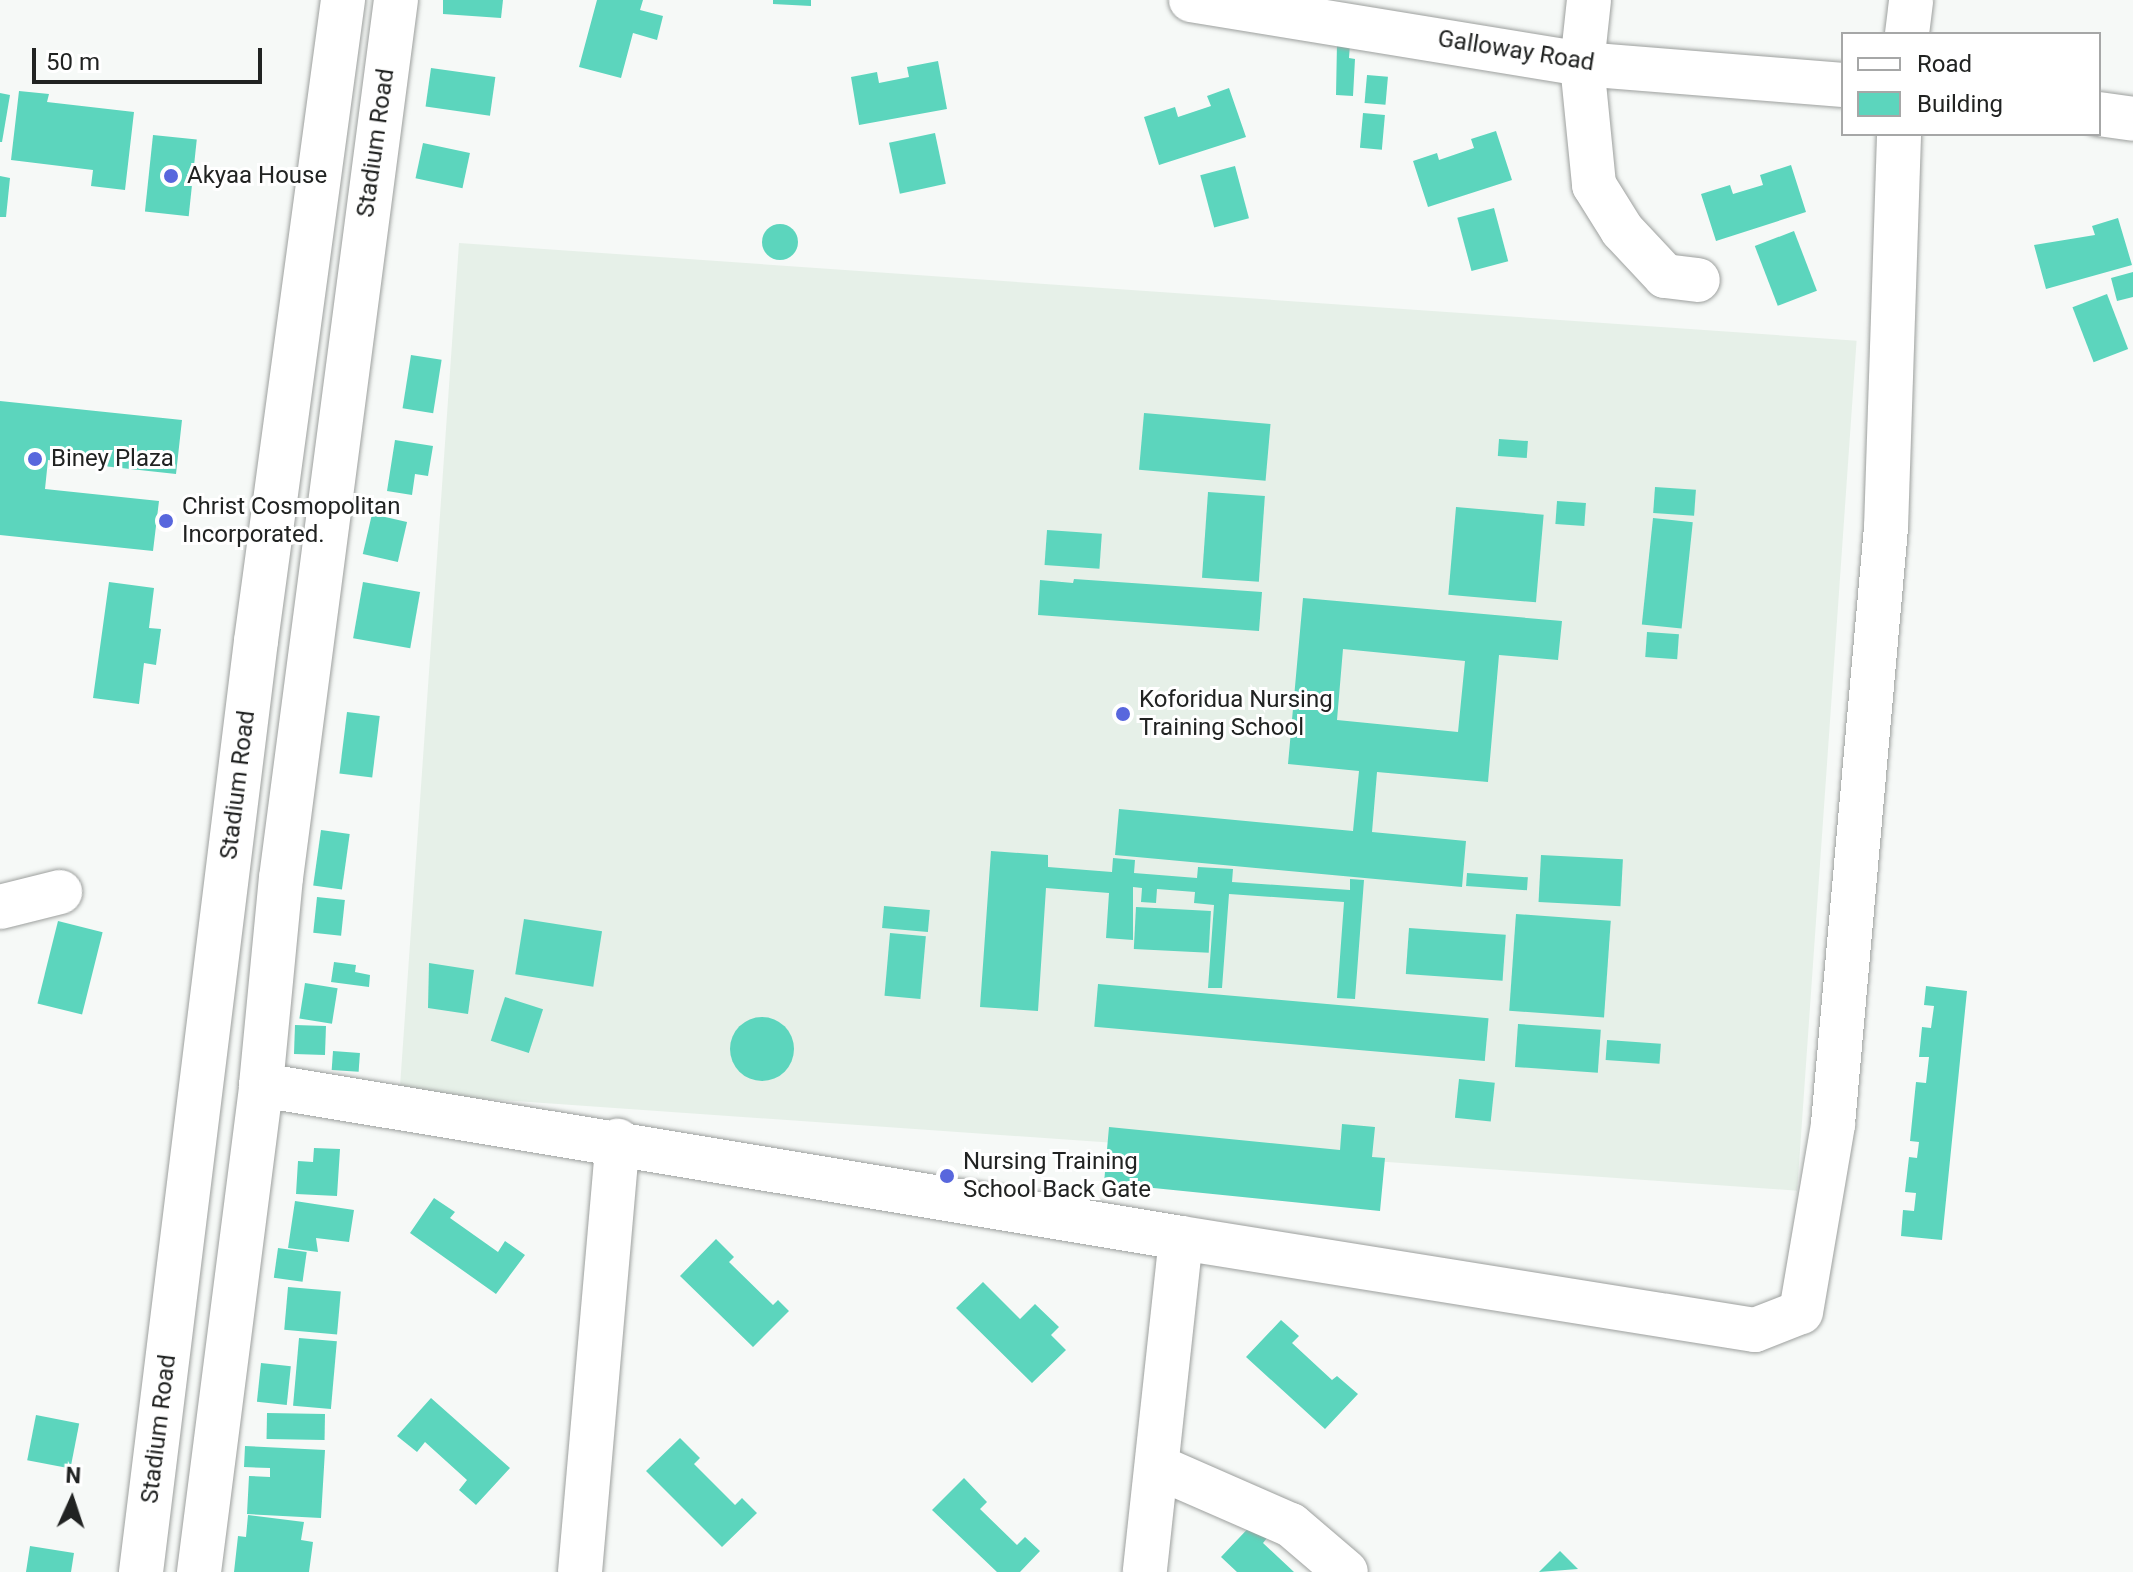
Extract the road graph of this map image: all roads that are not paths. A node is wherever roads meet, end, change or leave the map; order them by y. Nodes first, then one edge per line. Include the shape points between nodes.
1 (343, 0) edge
2 (396, 0) edge
3 (1191, 0) edge
4 (1589, 0) edge
5 (1911, 0) edge
6 (1907, 32) edge
7 (1582, 64) junction
8 (1841, 85) edge
9 (2101, 114) edge
10 (2133, 119) edge
11 (1899, 136) edge
12 (1698, 280) dead end
13 (60, 892) dead end
14 (0, 907) edge
15 (261, 1085) junction
16 (618, 1141) junction
17 (1181, 1238) junction
18 (1158, 1467) junction
19 (141, 1572) edge
20 (199, 1572) edge
21 (580, 1572) edge
22 (1145, 1572) edge
23 (1346, 1572) edge

1 - 19 street, Stadium Road via 260,609
2 - 15 street, Stadium Road via 281,878
3 - 7 street, Galloway Road
4 - 7 street
5 - 6 street
7 - 8 street, Galloway Road
7 - 12 street via 1594,185 1622,230 1665,276
9 - 10 street
11 - 17 street via 1885,544 1833,1124 1801,1312 1755,1330
13 - 14 street
15 - 16 street
15 - 20 street, Stadium Road
16 - 17 street
16 - 21 street
17 - 18 street
18 - 22 street
18 - 23 street via 1291,1525

